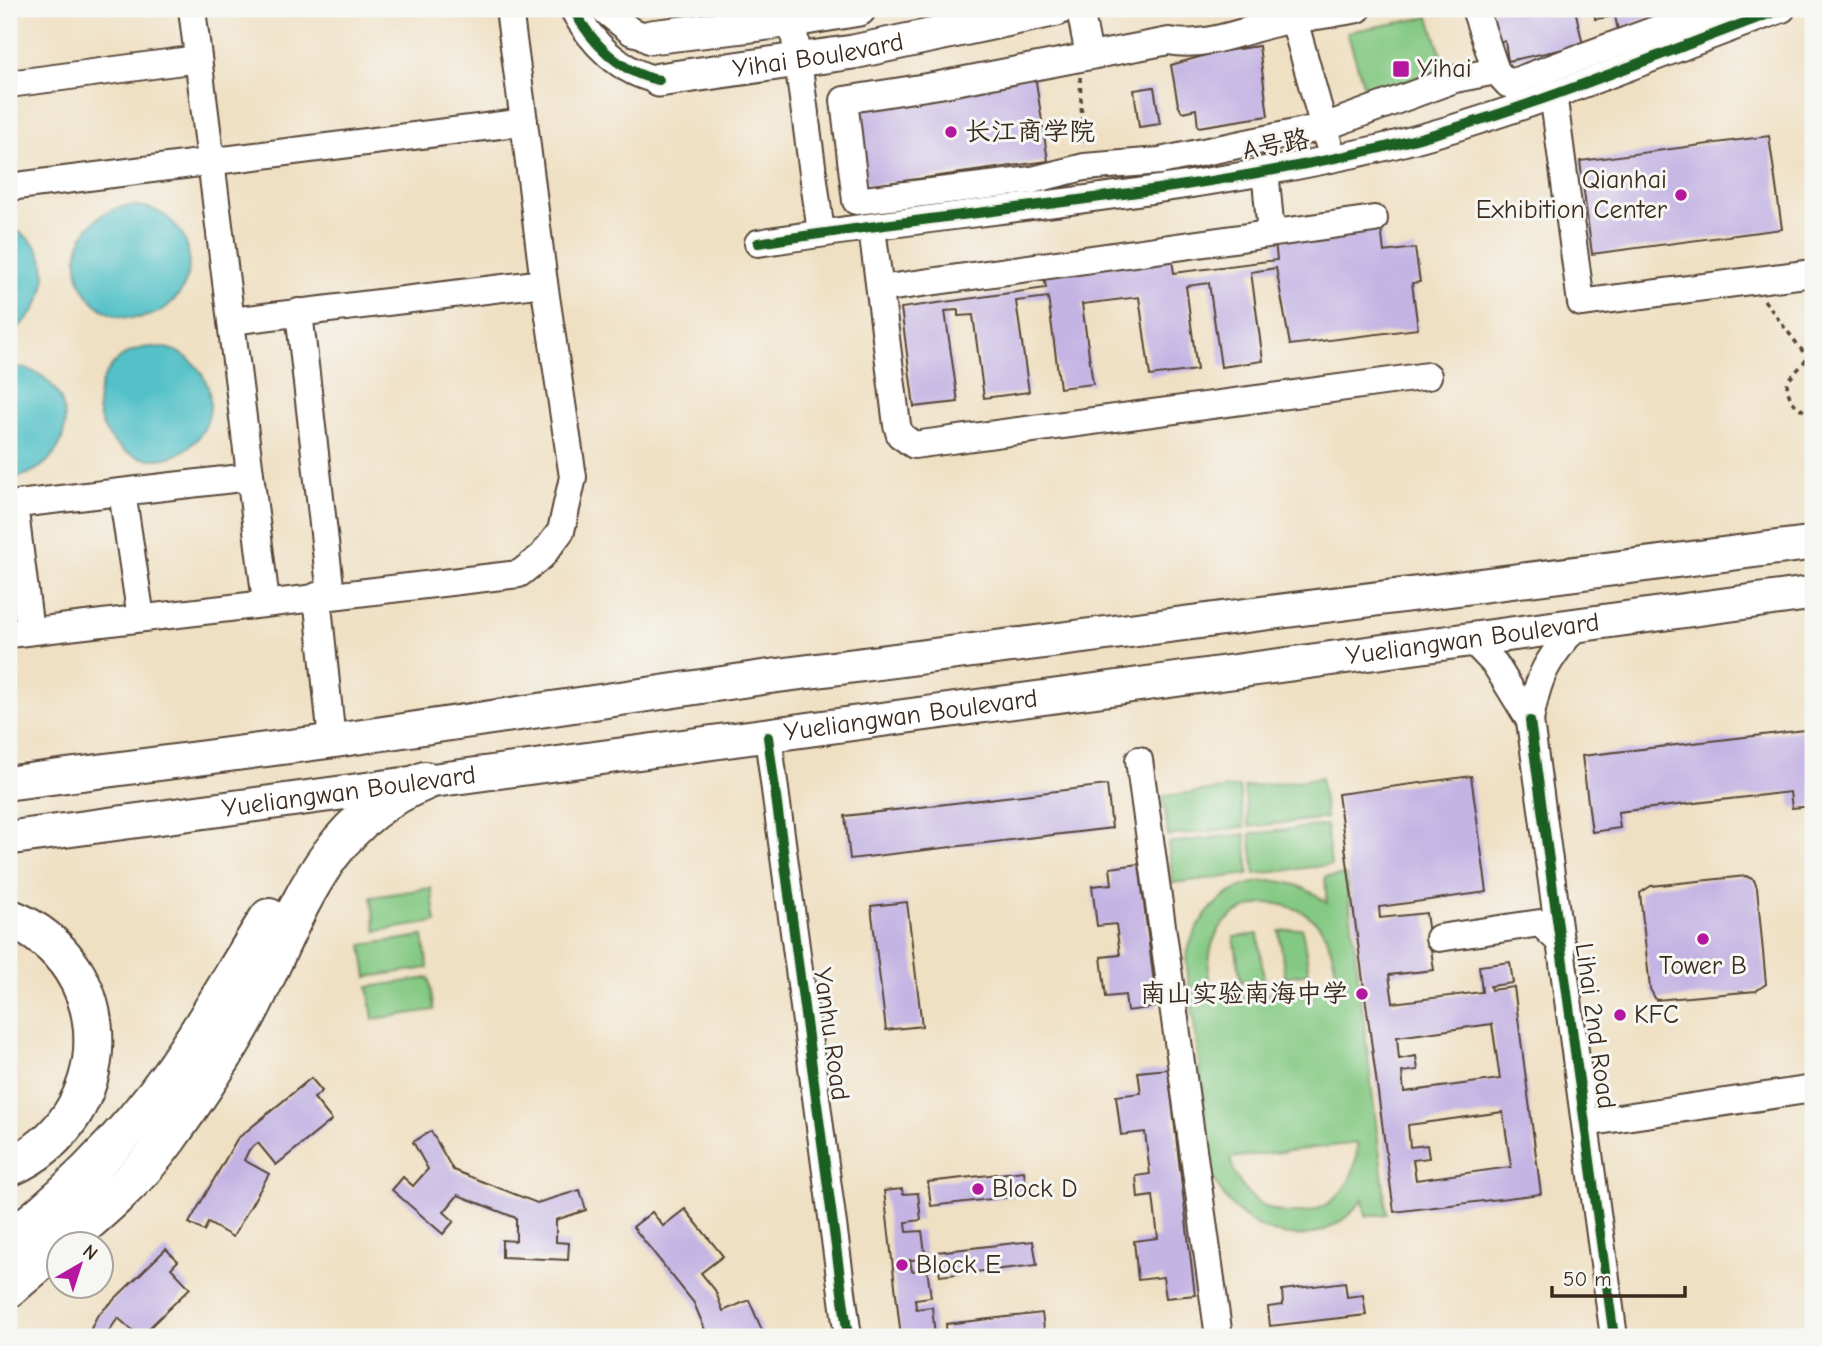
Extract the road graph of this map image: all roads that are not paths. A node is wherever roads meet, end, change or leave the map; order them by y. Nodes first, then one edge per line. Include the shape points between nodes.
1 (192, 9) edge
2 (509, 9) edge
3 (573, 9) edge
4 (603, 9) edge
5 (859, 9) edge
6 (1057, 9) edge
7 (1080, 9) edge
8 (1358, 9) edge
9 (1475, 9) edge
10 (1712, 9) edge
11 (1782, 9) edge
12 (792, 15) edge
13 (1294, 20) junction
14 (651, 37) joint
15 (1084, 57) junction
16 (198, 59) junction
17 (798, 60) junction
18 (1496, 71) junction
19 (659, 80) joint
20 (9, 84) edge
21 (1553, 93) junction
22 (524, 122) junction
23 (1324, 127) junction
24 (1332, 157) junction
25 (211, 162) junction
26 (1265, 170) junction
27 (9, 187) edge
28 (1374, 219) dead end
29 (872, 228) junction
30 (821, 233) junction
31 (1271, 233) junction
32 (758, 243) dead end
33 (1813, 273) edge
34 (544, 283) junction
35 (880, 289) junction
36 (299, 312) junction
37 (231, 321) junction
38 (1428, 376) dead end
39 (250, 477) junction
40 (122, 492) junction
41 (11, 505) edge
42 (1813, 543) edge
43 (1813, 593) edge
44 (324, 595) junction
45 (265, 603) junction
46 (141, 618) junction
47 (1576, 625) junction
48 (20, 632) edge
49 (1472, 640) junction
50 (1530, 721) junction
51 (768, 737) junction
52 (332, 741) junction
53 (1139, 760) dead end
54 (425, 781) junction
55 (9, 783) edge
56 (349, 831) junction
57 (9, 838) edge
58 (9, 918) edge
59 (1439, 937) dead end
60 (1561, 943) junction
61 (1813, 1089) edge
62 (1585, 1123) junction
63 (9, 1167) edge
64 (9, 1241) edge
65 (9, 1288) edge
66 (848, 1337) edge
67 (1219, 1337) edge
68 (1614, 1337) edge

1 - 16 street
2 - 22 street
3 - 19 street via 612,58 629,70
4 - 14 street via 632,32
5 - 12 main road, Yihai Boulevard
6 - 17 main road, Yihai Boulevard
7 - 15 street
8 - 13 street
9 - 18 street
10 - 18 street via 1513,83 1504,82
11 - 21 street, A号路
12 - 14 main road, Yihai Boulevard
12 - 17 street
13 - 15 street via 1184,44 1169,40
13 - 23 street
15 - 23 street via 844,100 856,201 1032,180 1084,167 1160,161
16 - 20 street
16 - 25 street
17 - 19 main road, Yihai Boulevard
17 - 30 street
18 - 23 street via 1455,79
21 - 24 street, A号路 via 1435,134
21 - 33 street via 1581,303
22 - 25 street
22 - 34 street
23 - 24 street
24 - 26 street, A号路
25 - 27 street
25 - 37 street
26 - 29 street, A号路 via 1131,194
26 - 31 street
28 - 31 street
29 - 30 street, A号路
29 - 35 street
30 - 32 street, A号路
31 - 35 street
34 - 36 street
34 - 44 street via 573,477 561,531 542,556 519,574
35 - 38 street via 897,425 900,435 914,445
36 - 37 street
36 - 44 street
37 - 39 street
39 - 40 street
39 - 45 street
40 - 41 street
40 - 46 street
41 - 48 street
42 - 52 main road, Yueliangwan Boulevard via 766,677
43 - 47 main road, Yueliangwan Boulevard
44 - 45 street
44 - 52 street
45 - 46 street
46 - 48 street
47 - 49 main road, Yueliangwan Boulevard
47 - 50 street, Lihai 2nd Road via 1544,668
49 - 50 street, Lihai 2nd Road via 1495,664
49 - 51 main road, Yueliangwan Boulevard
50 - 60 street, Lihai 2nd Road
51 - 54 main road, Yueliangwan Boulevard
51 - 66 street, Yanhu Road
52 - 55 main road, Yueliangwan Boulevard
53 - 67 street
54 - 56 highway via 382,802
54 - 57 main road, Yueliangwan Boulevard
56 - 64 highway via 317,858 278,903 148,1104 76,1183
56 - 65 highway via 296,908 252,1004 165,1142 106,1203
58 - 63 highway via 48,942 65,960 80,982 95,1033 87,1086 76,1108 40,1148
59 - 60 street via 1540,923
60 - 62 street, Lihai 2nd Road
61 - 62 street
62 - 68 street, Lihai 2nd Road

